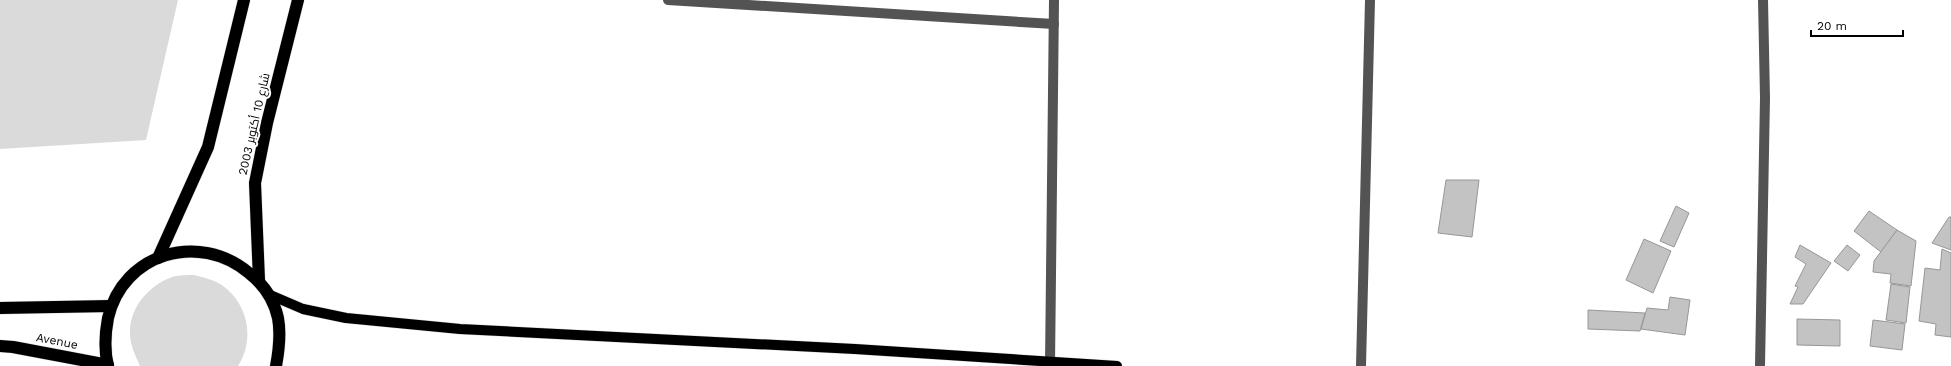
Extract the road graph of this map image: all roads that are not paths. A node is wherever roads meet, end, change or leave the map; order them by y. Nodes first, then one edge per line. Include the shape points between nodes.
1 (244, 0) edge
2 (298, 0) edge
3 (668, 0) edge
4 (1054, 0) edge
5 (1370, 0) edge
6 (1763, 0) edge
7 (1054, 24) junction
8 (158, 258) junction
9 (258, 280) junction
10 (268, 294) junction
11 (111, 306) junction
12 (0, 308) edge
13 (0, 346) edge
14 (1050, 363) edge
15 (108, 365) edge
16 (276, 366) edge
17 (1117, 366) edge
18 (1361, 366) edge
19 (1760, 366) edge

1 - 8 highway via 208,147
2 - 9 highway, شارع 10 أكتوبر 2003 via 267,123 255,183
3 - 7 street
4 - 7 street
5 - 18 street
6 - 19 street via 1765,98
7 - 14 street
8 - 9 highway via 184,251 212,252 237,262
8 - 11 highway via 138,269 122,285
9 - 10 highway
10 - 14 main road via 303,309 346,318 403,324
10 - 16 highway via 278,317 280,342
11 - 12 highway
11 - 15 highway via 104,335
13 - 15 highway, Avenue
14 - 17 main road

